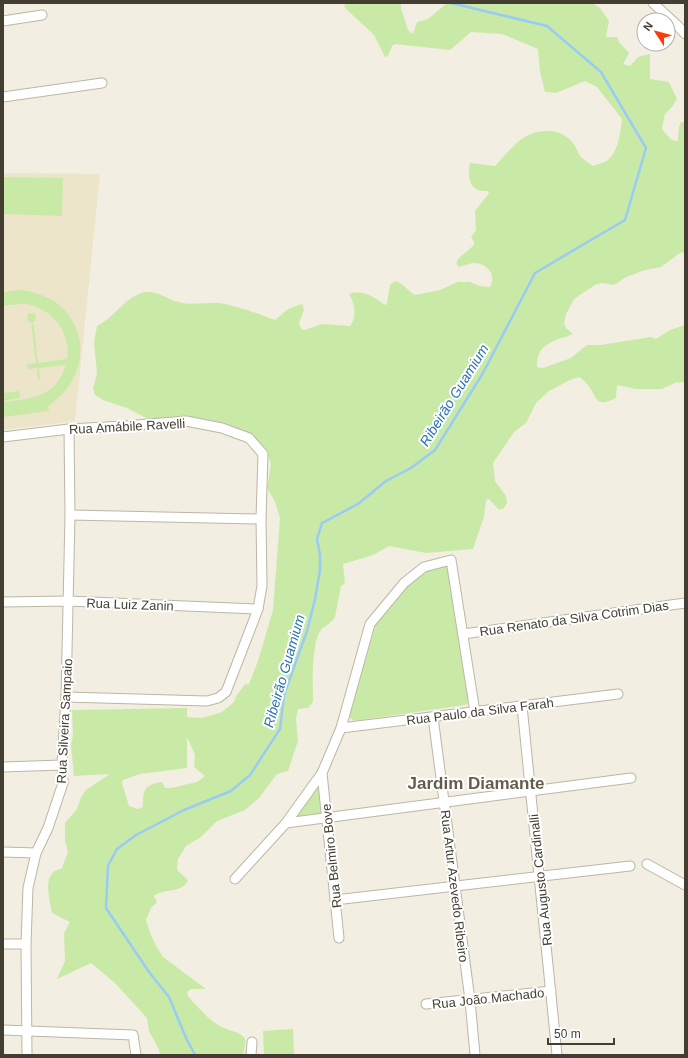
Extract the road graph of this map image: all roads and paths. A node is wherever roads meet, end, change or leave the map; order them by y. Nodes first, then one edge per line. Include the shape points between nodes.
1 (653, 3) edge
2 (42, 15) dead end
3 (3, 21) edge
4 (682, 22) edge
5 (685, 34) edge
6 (102, 83) dead end
7 (3, 97) edge
8 (69, 429) junction
9 (3, 437) edge
10 (70, 515) junction
11 (261, 519) junction
12 (68, 601) junction
13 (3, 602) edge
14 (685, 603) edge
15 (258, 609) junction
16 (463, 634) junction
17 (618, 694) dead end
18 (66, 697) junction
19 (522, 706) junction
20 (475, 712) junction
21 (432, 717) junction
22 (341, 728) junction
23 (62, 765) junction
24 (3, 767) edge
25 (322, 773) junction
26 (631, 778) dead end
27 (531, 791) junction
28 (444, 802) junction
29 (327, 817) junction
30 (286, 823) junction
31 (3, 852) edge
32 (36, 853) junction
33 (647, 864) dead end
34 (630, 866) dead end
35 (539, 876) junction
36 (235, 879) dead end
37 (685, 885) edge
38 (455, 886) junction
39 (335, 900) junction
40 (340, 938) dead end
41 (3, 944) edge
42 (26, 944) junction
43 (551, 991) junction
44 (470, 1000) junction
45 (426, 1004) dead end
46 (3, 1030) edge
47 (27, 1030) junction
48 (252, 1042) dead end
49 (27, 1055) edge
50 (136, 1055) edge
51 (251, 1055) edge
52 (475, 1055) edge
53 (558, 1055) edge

1 - 4 street
2 - 3 street
4 - 5 street
6 - 7 street
8 - 9 street, Rua Amábile Ravelli
8 - 10 street, Rua Silveira Sampaio
8 - 11 street, Rua Amábile Ravelli via 186,421 222,428 249,438 264,454
10 - 11 street
10 - 12 street, Rua Silveira Sampaio
11 - 15 street via 262,586
12 - 13 street, Rua Luiz Zanin
12 - 15 street, Rua Luiz Zanin
12 - 18 street, Rua Silveira Sampaio
14 - 16 street, Rua Renato da Silva Cotrim Dias
15 - 18 street via 226,692 218,698 207,701
16 - 20 street
16 - 22 street via 451,560 424,567 404,583 370,624
17 - 19 street, Rua Paulo da Silva Farah
18 - 23 street, Rua Silveira Sampaio
19 - 20 street, Rua Paulo da Silva Farah
19 - 27 street, Rua Augusto Cardinalli
20 - 21 street, Rua Paulo da Silva Farah
21 - 22 street, Rua Paulo da Silva Farah
21 - 28 street, Rua Artur Azevedo Ribeiro
22 - 25 street
23 - 24 street
23 - 32 street, Rua Silveira Sampaio via 63,783 48,828
25 - 29 street, Rua Belmiro Bove
25 - 30 street
26 - 27 street
27 - 28 street
27 - 35 street, Rua Augusto Cardinalli
28 - 29 street
28 - 38 street, Rua Artur Azevedo Ribeiro
29 - 30 street
29 - 39 street, Rua Belmiro Bove
30 - 36 street
31 - 32 street
32 - 42 street, Rua Silveira Sampaio via 28,888
33 - 37 street
34 - 35 street
35 - 38 street
35 - 43 street, Rua Augusto Cardinalli
38 - 39 street
38 - 44 street, Rua Artur Azevedo Ribeiro
39 - 40 street, Rua Belmiro Bove
41 - 42 street
42 - 47 street, Rua Silveira Sampaio
43 - 44 street, Rua João Machado
43 - 53 street, Rua Augusto Cardinalli
44 - 45 street, Rua João Machado
44 - 52 street, Rua Artur Azevedo Ribeiro
46 - 47 street
47 - 49 street, Rua Silveira Sampaio
47 - 50 street via 133,1035
48 - 51 street

